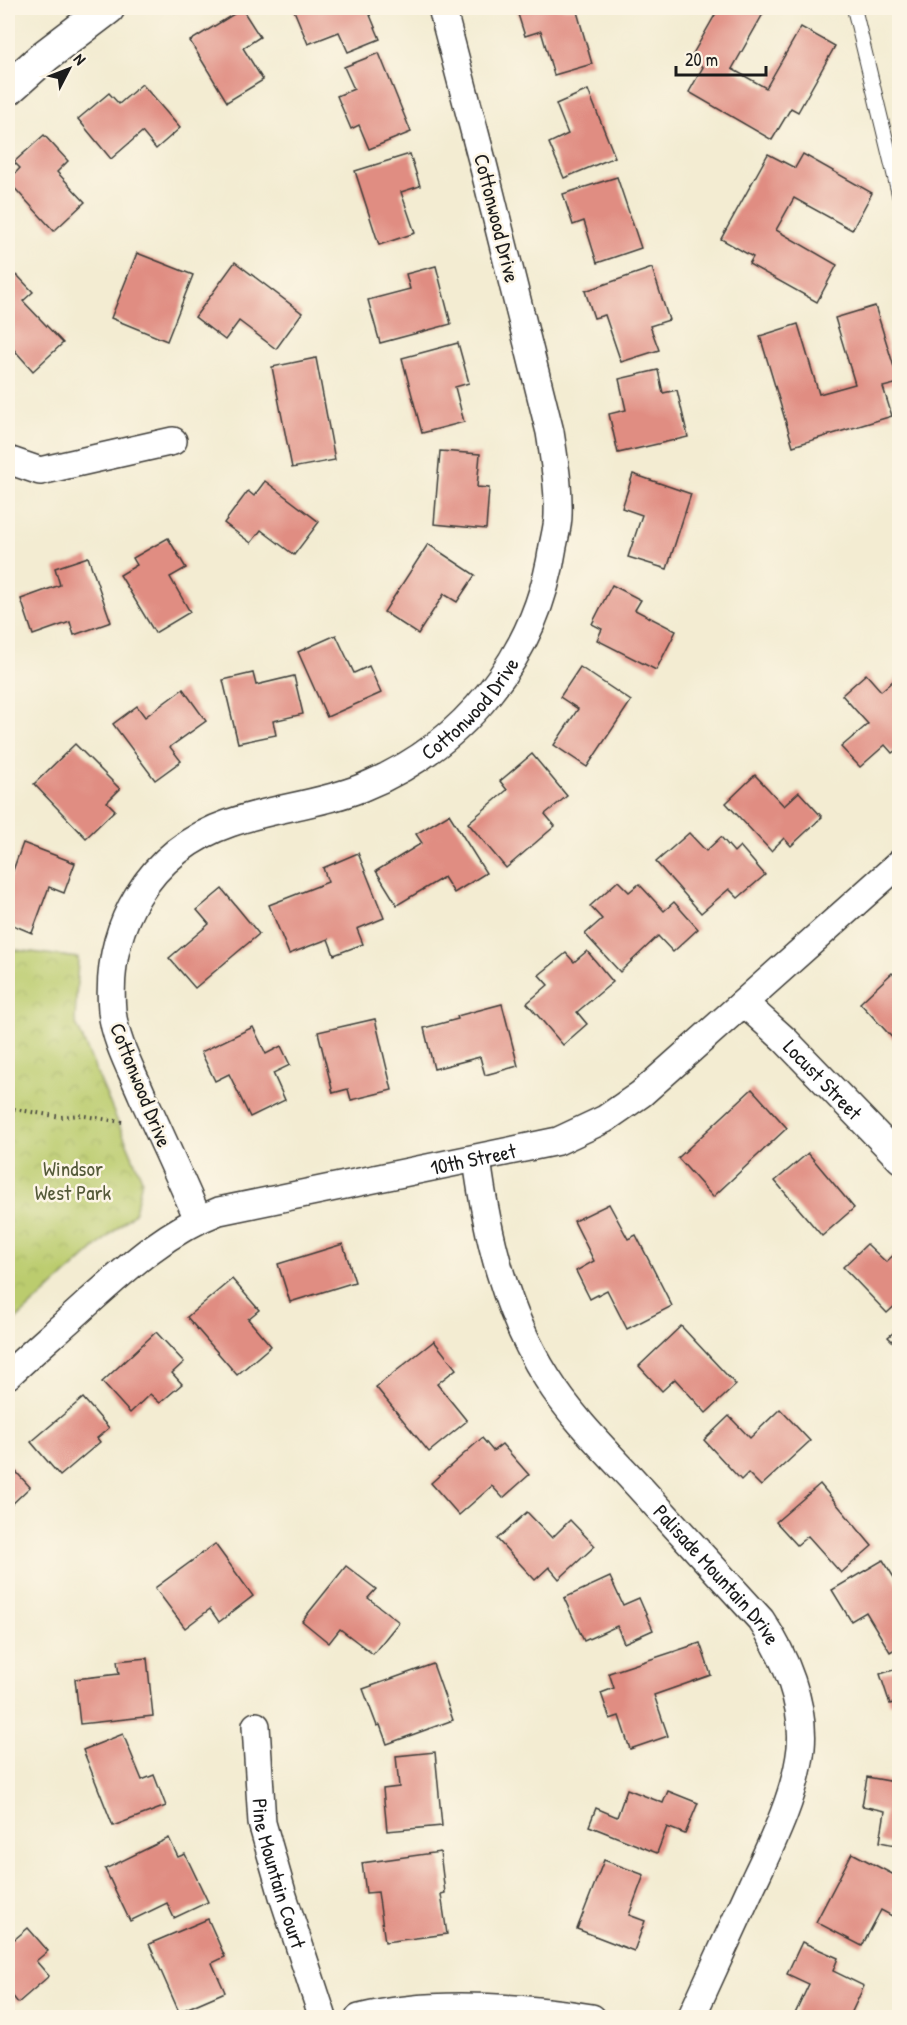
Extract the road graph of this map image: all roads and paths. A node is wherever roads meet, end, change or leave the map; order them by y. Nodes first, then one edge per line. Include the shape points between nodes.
1 (108, 8) edge
2 (442, 8) edge
3 (854, 8) edge
4 (8, 89) edge
5 (900, 198) edge
6 (173, 441) dead end
7 (8, 460) edge
8 (900, 863) edge
9 (744, 1003) junction
10 (8, 1108) edge
11 (157, 1127) junction
12 (900, 1158) edge
13 (477, 1159) junction
14 (198, 1219) junction
15 (8, 1375) edge
16 (256, 1726) dead end
17 (323, 2018) edge
18 (359, 2018) edge
19 (592, 2018) edge
20 (692, 2018) edge

1 - 4 street
2 - 11 street, Cottonwood Drive via 550,432 558,515 545,588 511,664 482,703 435,746 361,788 216,829 187,844 143,886 127,914 112,963 112,1015 122,1049
3 - 5 lane
6 - 7 street via 40,471
8 - 9 street, 10th Street
9 - 12 street, Locust Street
9 - 13 street, 10th Street via 641,1094 605,1119 558,1141
10 - 11 path
11 - 14 street, Cottonwood Drive
13 - 14 street, 10th Street via 219,1211
13 - 20 street, Palisade Mountain Drive via 484,1212 497,1262 514,1313 548,1379 583,1426 761,1620 788,1670 801,1731 795,1777 776,1833
14 - 15 street, 10th Street via 159,1242 125,1269
16 - 17 street, Pine Mountain Court via 262,1823
18 - 19 street via 419,2008 453,2008 531,2009

